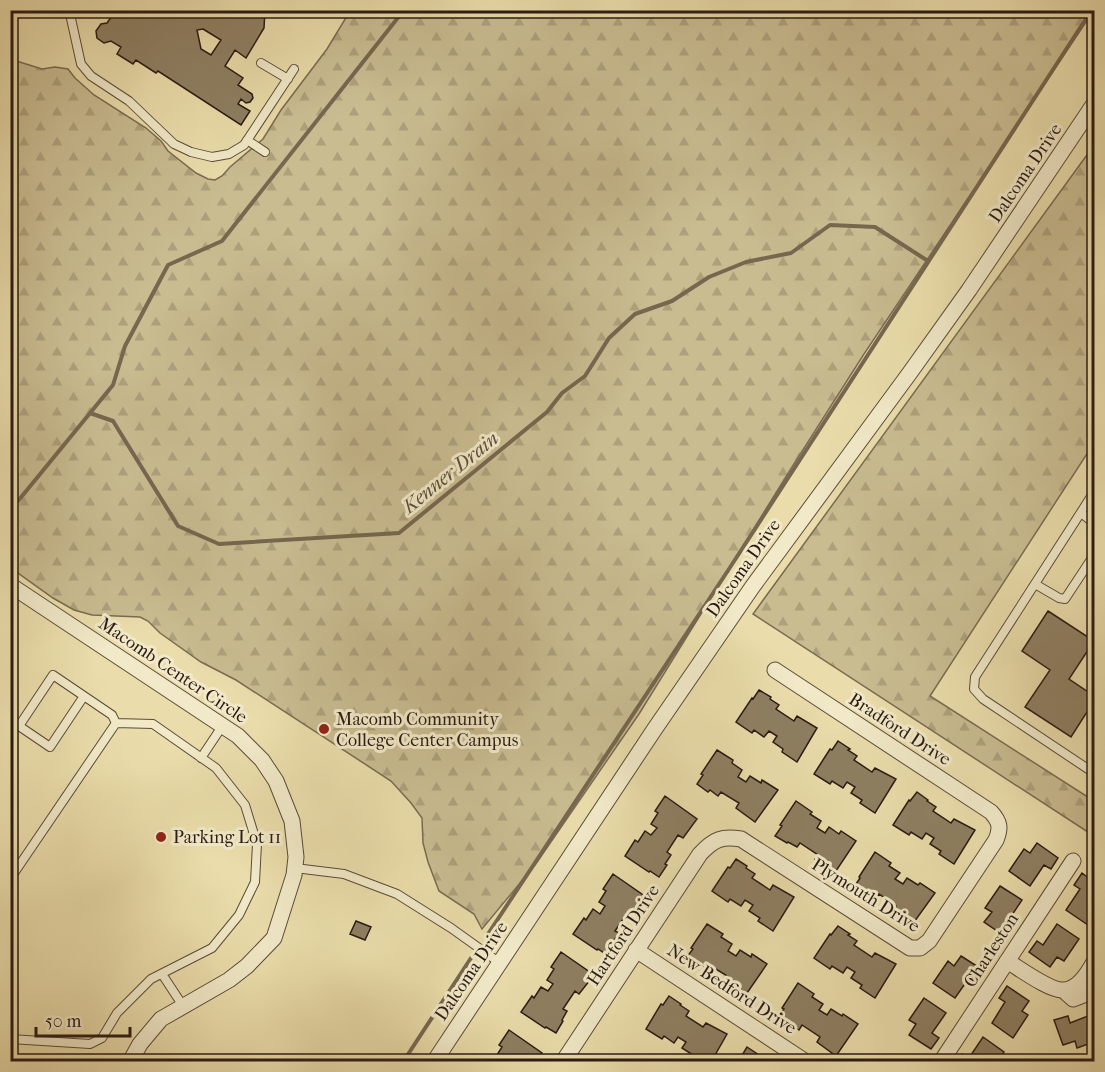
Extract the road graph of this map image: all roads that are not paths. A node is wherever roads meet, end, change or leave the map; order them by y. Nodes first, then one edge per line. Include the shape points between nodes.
1 (26, 10) edge
2 (46, 10) edge
3 (66, 10) edge
4 (261, 63) dead end
5 (294, 69) dead end
6 (288, 79) junction
7 (1092, 112) edge
8 (247, 140) junction
9 (265, 152) dead end
10 (1095, 492) edge
11 (1081, 513) junction
12 (1095, 523) edge
13 (1095, 555) edge
14 (1035, 584) junction
15 (10, 585) edge
16 (776, 670) dead end
17 (84, 696) junction
18 (116, 723) junction
19 (223, 725) junction
20 (201, 758) junction
21 (1094, 770) edge
22 (999, 823) joint
23 (723, 838) joint
24 (1073, 861) dead end
25 (295, 868) junction
26 (10, 879) edge
27 (636, 950) junction
28 (1007, 961) junction
29 (1095, 962) edge
30 (500, 963) junction
31 (162, 974) junction
32 (1063, 990) junction
33 (1095, 991) edge
34 (183, 1006) junction
35 (10, 1039) edge
36 (130, 1062) edge
37 (434, 1062) edge
38 (563, 1062) edge
39 (806, 1062) edge
40 (941, 1062) edge

1 - 2 lane
3 - 8 lane via 81,64 129,101 174,144 212,157 229,154
4 - 6 lane
5 - 6 lane
6 - 8 lane
7 - 30 street, Dalcoma Drive via 909,374 753,586
8 - 9 lane
10 - 11 lane
11 - 12 lane
11 - 14 lane
13 - 14 lane via 1065,599
14 - 21 lane via 975,676 974,689 983,699
15 - 19 street, Macomb Center Circle
16 - 22 street, Bradford Drive via 991,812
17 - 17 lane via 53,675 20,726 50,747
17 - 18 lane via 112,715
18 - 20 lane via 153,724
18 - 26 lane
19 - 20 lane
19 - 25 street, Macomb Center Circle via 262,760 276,782 292,820
20 - 31 lane via 216,768 245,805 257,844 255,882 240,915 212,948
22 - 23 street, Plymouth Drive via 996,840 920,948 910,948 741,839
23 - 27 street, Hartford Drive via 700,854
24 - 28 street, Charleston
25 - 30 lane via 344,874 398,894
25 - 34 street, Macomb Center Circle via 274,938 230,980
27 - 38 street, Hartford Drive
27 - 39 street, New Bedford Drive
28 - 32 street via 1048,986
28 - 40 street, Charleston
29 - 32 street via 1076,985
30 - 37 street, Dalcoma Drive
31 - 34 lane
31 - 35 lane via 117,1013 102,1038 90,1044
32 - 33 street via 1073,999
34 - 36 street, Macomb Center Circle via 161,1020

